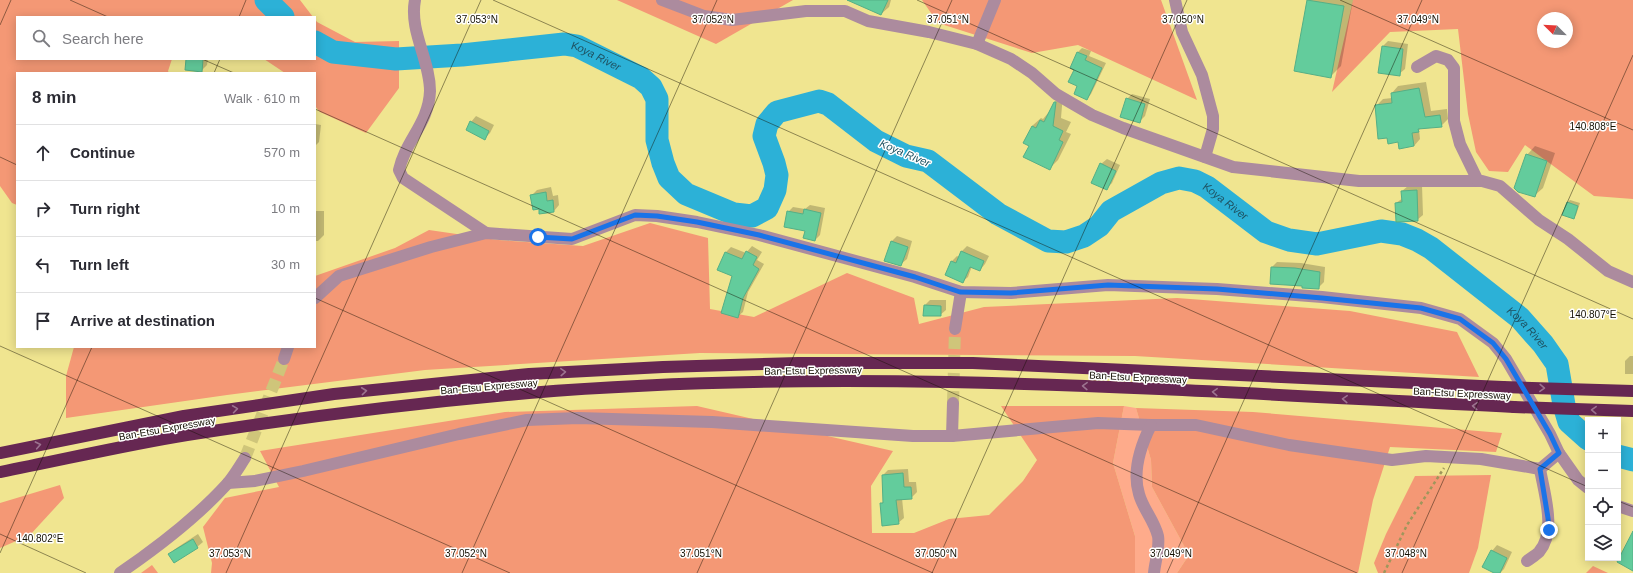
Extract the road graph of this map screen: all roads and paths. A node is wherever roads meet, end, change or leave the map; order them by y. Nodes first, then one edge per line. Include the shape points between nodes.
1 (415, 0) edge
2 (662, 0) edge
3 (995, 0) edge
4 (1175, 0) edge
5 (976, 44) junction
6 (1417, 67) dead end
7 (1205, 157) junction
8 (1478, 181) junction
9 (486, 233) junction
10 (1633, 282) edge
11 (960, 292) junction
12 (316, 297) edge
13 (955, 329) tunnel mouth
14 (288, 348) edge
15 (284, 359) tunnel mouth
16 (1633, 392) edge
17 (954, 402) tunnel mouth
18 (1633, 411) edge
19 (1151, 425) junction
20 (952, 436) junction
21 (0, 453) edge
22 (1559, 453) junction
23 (245, 458) tunnel mouth
24 (1451, 458) junction
25 (1540, 469) junction
26 (0, 472) edge
27 (228, 483) junction
28 (1585, 486) edge
29 (1621, 507) edge
30 (1633, 511) edge
31 (1527, 561) dead end
32 (120, 573) edge
33 (1154, 573) edge
34 (1384, 573) edge

1 - 9 street via 414,22 430,89 429,106 401,160 399,170 403,178
2 - 5 street via 704,16 732,20 806,11 845,11 868,21
3 - 5 street
4 - 7 street via 1182,32 1202,75 1213,116 1213,129
5 - 7 street via 1011,58 1056,94 1092,115
6 - 8 street via 1436,56 1448,60 1454,68 1454,122 1460,144
7 - 8 street via 1233,167 1359,181
8 - 10 street via 1500,186 1539,220 1608,270
9 - 11 street via 572,239 635,215 657,216 759,235 915,277
9 - 12 street via 431,247 339,276
11 - 13 street
11 - 22 street via 1011,293 1108,285 1217,289 1421,308 1460,319 1493,343 1510,366
14 - 15 street
21 -> 16 highway, Ban-Etsu Expressway, bridge via 184,416 334,394 529,374 663,367 798,363 973,363
17 - 20 street
18 -> 26 highway, Ban-Etsu Expressway, bridge via 1514,408 970,382 797,382 664,386 530,393 339,412 183,436
19 - 20 street via 1098,423
19 - 24 street via 1196,425 1289,445 1392,460 1426,456
19 - 33 street via 1143,440 1136,474 1139,494 1154,522 1158,538
20 - 27 street via 913,436 712,422 578,418 527,420 303,471 255,481
22 - 25 street
22 - 28 street
23 - 27 street
24 - 25 street
24 - 34 path via 1407,525
25 - 31 street via 1549,530 1543,546
27 - 32 street via 194,516 148,554
29 - 30 street

